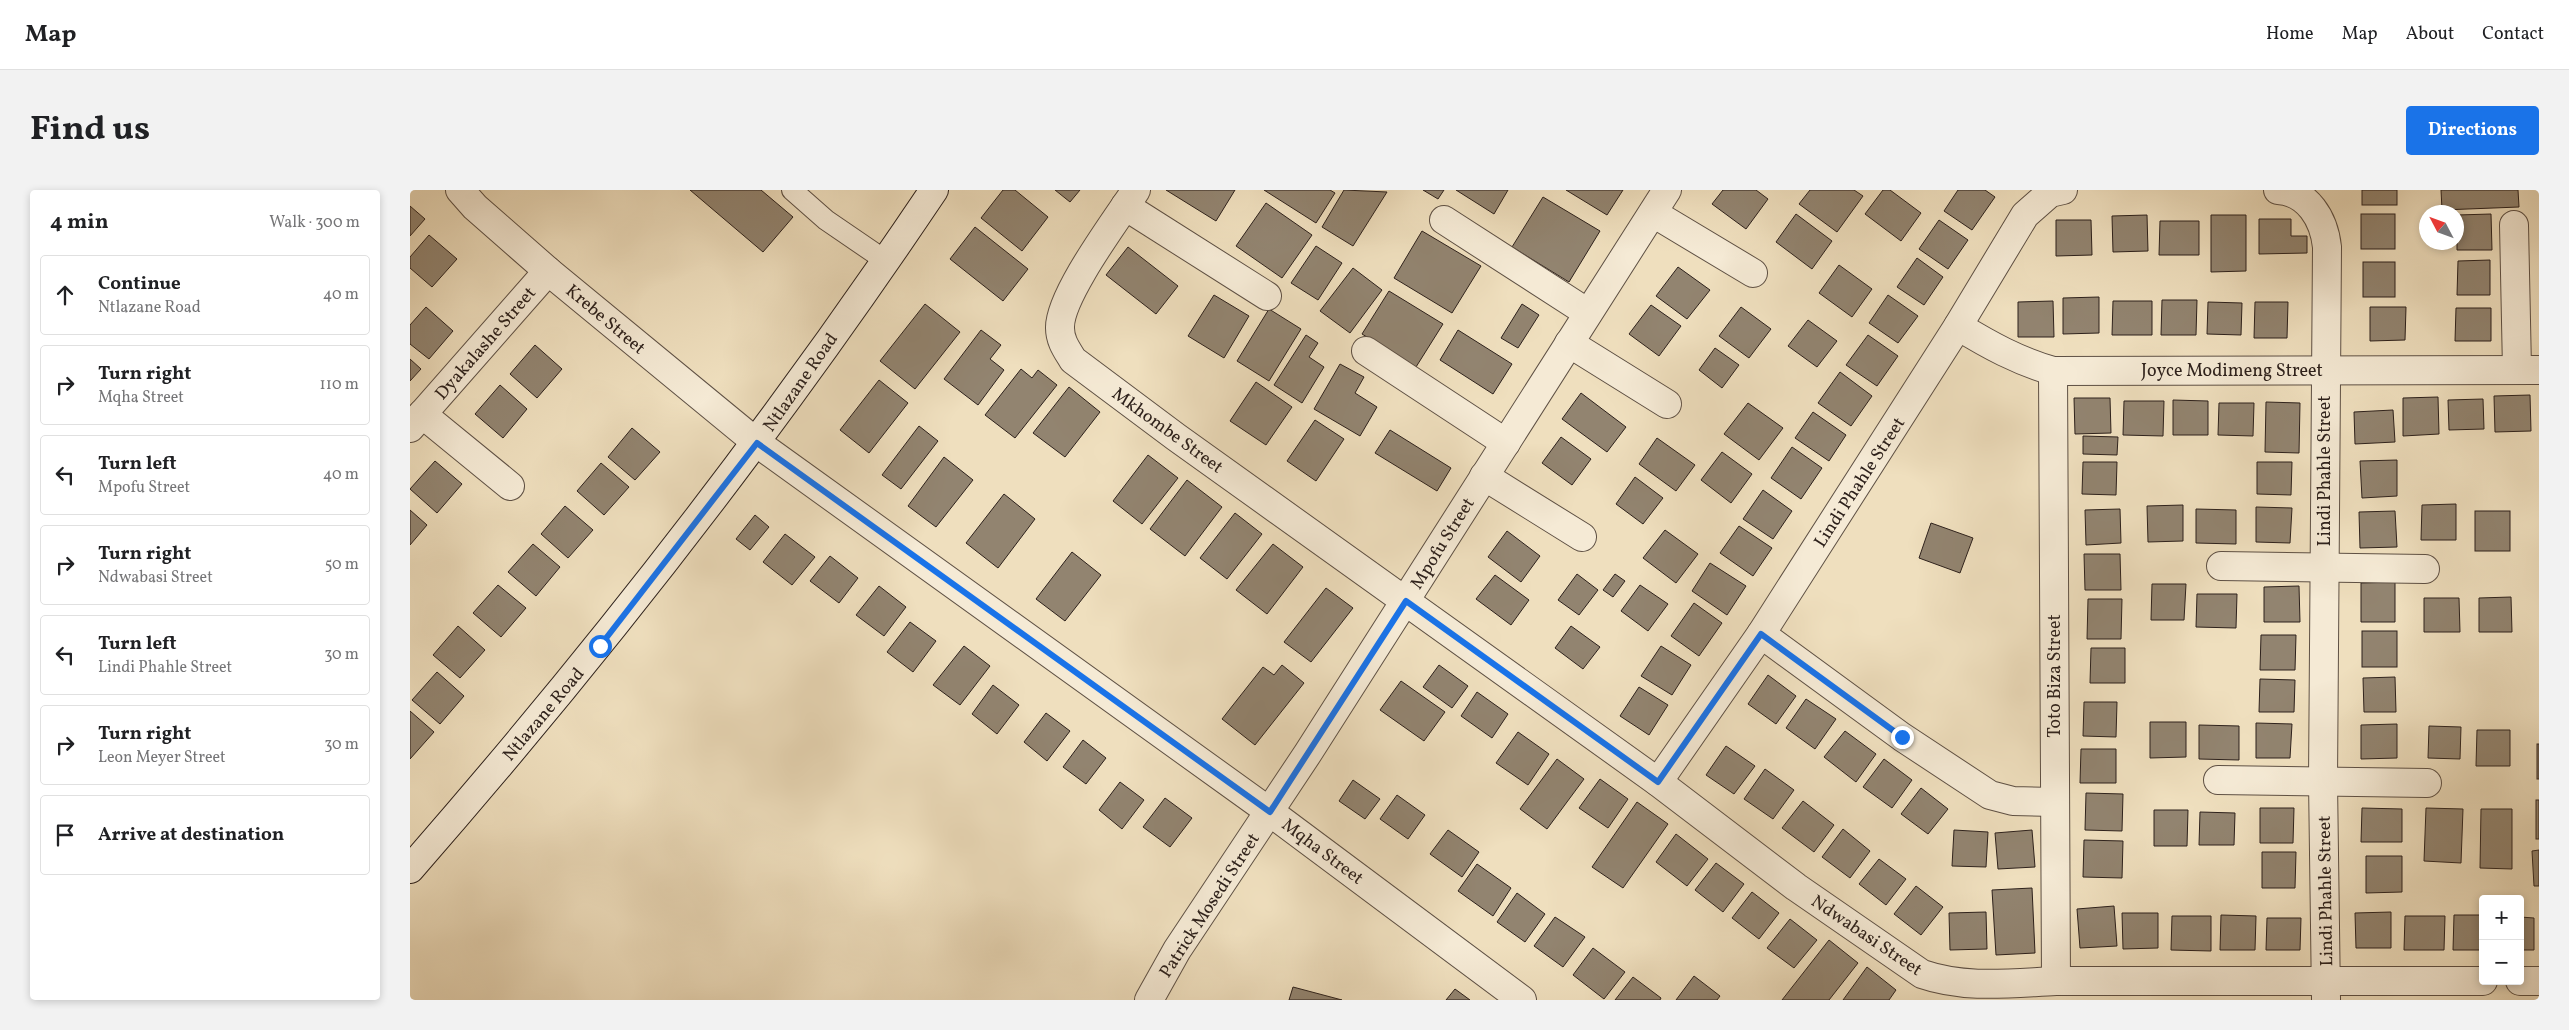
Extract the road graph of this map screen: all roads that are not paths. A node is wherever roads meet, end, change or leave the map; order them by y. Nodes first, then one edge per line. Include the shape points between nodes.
1 (460, 190) edge
2 (792, 190) edge
3 (934, 190) edge
4 (1667, 190) edge
5 (2063, 190) edge
6 (2278, 190) edge
7 (1131, 198) edge
8 (1653, 213) junction
9 (1444, 220) dead end
10 (2514, 225) dead end
11 (886, 260) junction
12 (548, 271) junction
13 (1753, 273) dead end
14 (1267, 296) dead end
15 (1588, 313) junction
16 (1958, 326) junction
17 (1569, 343) junction
18 (1366, 351) dead end
19 (2324, 369) junction
20 (2528, 369) edge
21 (2053, 371) junction
22 (1667, 404) dead end
23 (416, 421) edge
24 (757, 443) junction
25 (1506, 443) junction
26 (1484, 476) junction
27 (510, 486) dead end
28 (1582, 537) dead end
29 (2221, 566) dead end
30 (2324, 568) junction
31 (2425, 569) dead end
32 (1406, 601) junction
33 (1761, 634) junction
34 (2218, 780) dead end
35 (2323, 781) junction
36 (1658, 782) junction
37 (2428, 783) dead end
38 (2054, 802) junction
39 (1270, 812) junction
40 (410, 869) edge
41 (2056, 981) junction
42 (2479, 981) edge
43 (2524, 981) edge
44 (2539, 981) edge
45 (2326, 991) edge
46 (1149, 1000) edge
47 (1522, 1000) edge

1 - 12 street, Krebe Street
2 - 11 lane via 826,220
3 - 11 street, Ntlazane Road
4 - 8 street, Mpofu Street
5 - 16 street, Lindi Phahle Street via 2050,193 2025,215
6 - 19 street, Lindi Phahle Street via 2288,191 2306,201 2319,215 2326,232
7 - 14 street, Mkhombe Street
7 - 32 street, Mkhombe Street via 1088,264 1063,313 1060,328 1064,346 1073,360
8 - 13 street
8 - 15 street, Mpofu Street
9 - 15 street
10 - 20 street, Joyce Modimeng Street
11 - 24 street, Ntlazane Road
12 - 23 street, Dyakalashe Street
12 - 24 street, Krebe Street
15 - 17 street, Mpofu Street
16 - 21 street, Joyce Modimeng Street via 1999,351
16 - 33 street, Lindi Phahle Street
17 - 22 street
17 - 25 street, Mpofu Street
18 - 25 street
19 - 20 street, Joyce Modimeng Street
19 - 21 street, Joyce Modimeng Street
19 - 30 street, Lindi Phahle Street
21 - 38 street, Toto Biza Street
23 - 27 street, Dyakalashe Street
24 - 39 street, Mqha Street
24 - 40 street, Ntlazane Road via 600,646
25 - 26 street, Mpofu Street
26 - 28 street
26 - 32 street, Mpofu Street
29 - 30 street, Lindi Phahle Street
30 - 31 street, Lindi Phahle Street
30 - 35 street, Lindi Phahle Street
32 - 36 street, Ndwabasi Street
32 - 39 street, Mpofu Street
33 - 36 street, Lindi Phahle Street
33 - 38 street via 1902,737 1990,795 2013,801
34 - 35 street
35 - 37 street
35 - 45 street, Lindi Phahle Street
36 - 41 street, Ndwabasi Street via 1796,887 1922,974 1941,980 1987,984
38 - 41 street, Toto Biza Street
39 - 46 street, Patrick Mosedi Street via 1177,950
39 - 47 street, Mqha Street
41 - 45 street, Ndwabasi Street
42 - 45 street, Ndwabasi Street
43 - 44 street

